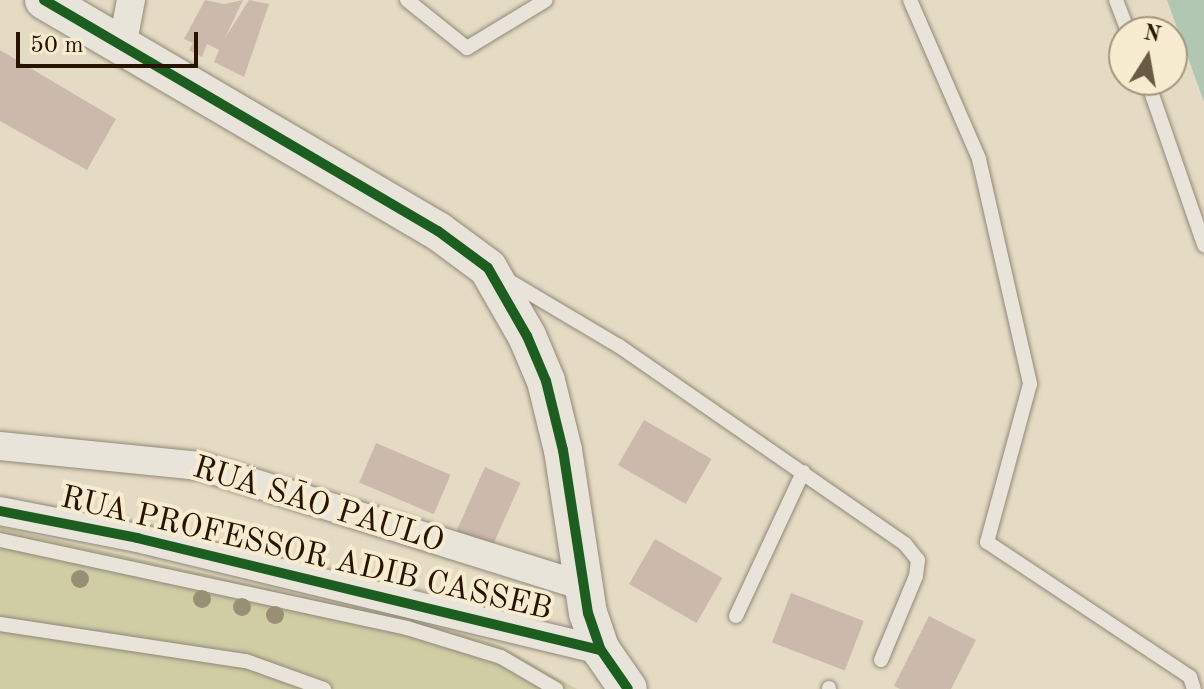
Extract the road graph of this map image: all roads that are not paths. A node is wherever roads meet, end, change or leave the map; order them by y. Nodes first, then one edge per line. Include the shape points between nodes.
1 (44, 0) edge
2 (131, 0) edge
3 (407, 0) edge
4 (546, 0) edge
5 (910, 0) edge
6 (122, 47) junction
7 (1153, 96) edge
8 (1204, 245) edge
9 (488, 268) junction
10 (0, 446) edge
11 (803, 472) junction
12 (0, 511) edge
13 (0, 540) edge
14 (583, 586) junction
15 (736, 616) dead end
16 (0, 624) edge
17 (601, 650) junction
18 (881, 660) dead end
19 (324, 689) edge
20 (556, 689) edge
21 (628, 689) edge
22 (1194, 689) edge

1 - 6 street
2 - 6 street
3 - 4 lane via 467,48
5 - 22 lane via 979,159 1030,384 987,542 1190,677
6 - 9 street via 438,231
7 - 8 lane
9 - 11 lane via 619,346
9 - 14 street via 546,381 563,450
10 - 14 street, RUA SĀO PAULO via 200,466
11 - 15 lane
11 - 18 lane via 905,544 918,560
12 - 17 street, RUA PROFESSOR ADIB CASSEB via 137,538
13 - 20 lane via 407,628 501,657
14 - 17 street
16 - 19 lane via 207,653
17 - 21 street

